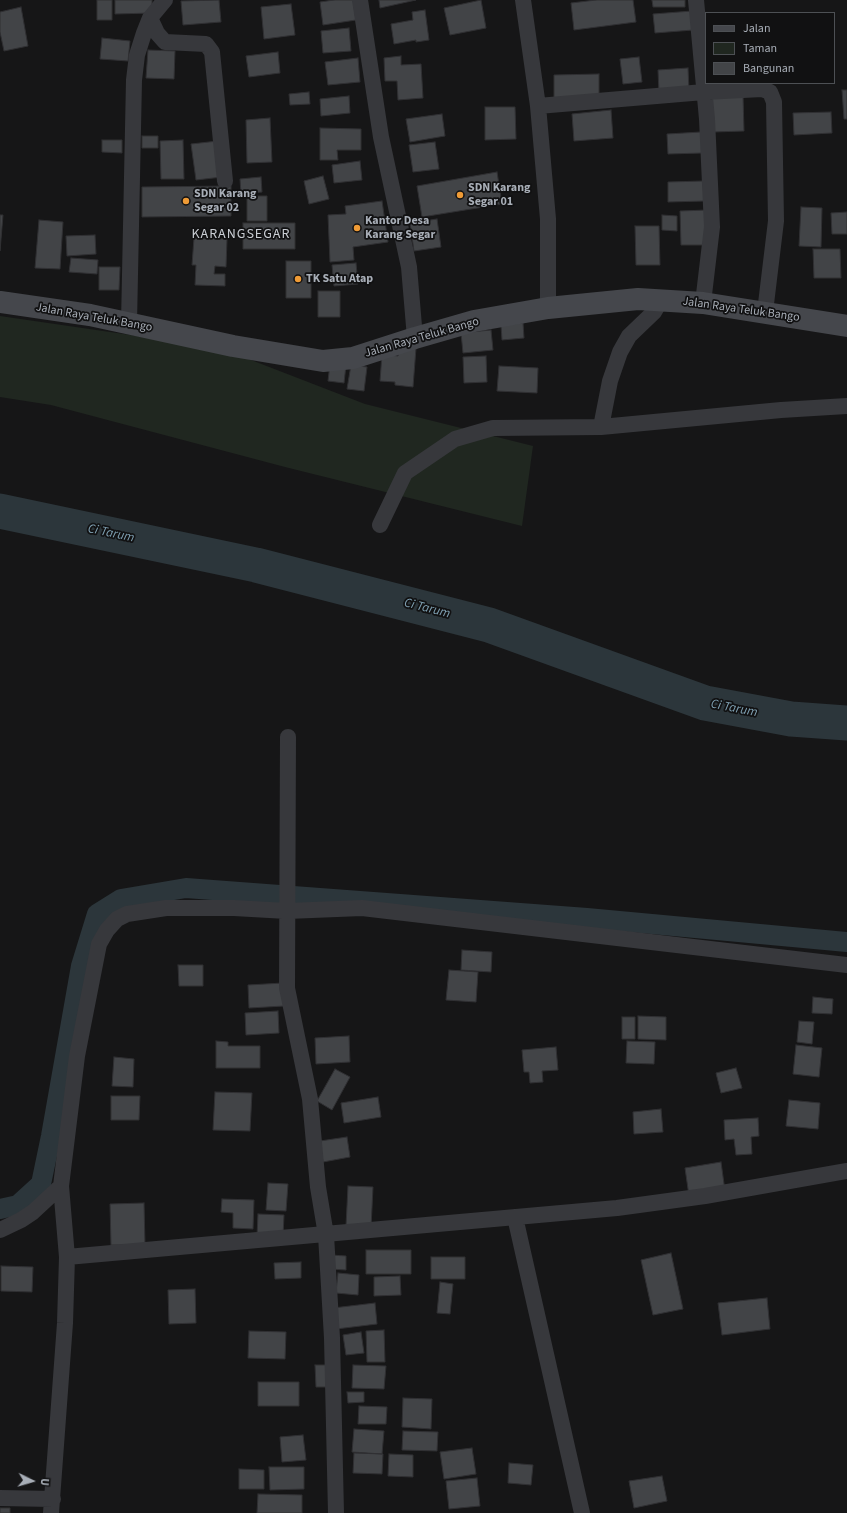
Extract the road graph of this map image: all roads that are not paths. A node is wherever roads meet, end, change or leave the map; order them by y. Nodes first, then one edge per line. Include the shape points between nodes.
1 (165, 0) edge
2 (360, 0) edge
3 (523, 0) edge
4 (696, 0) edge
5 (150, 18) junction
6 (704, 92) junction
7 (538, 106) junction
8 (225, 181) dead end
9 (661, 300) junction
10 (0, 302) edge
11 (703, 303) junction
12 (548, 308) junction
13 (765, 312) junction
14 (129, 323) junction
15 (847, 326) edge
16 (415, 338) junction
17 (847, 406) edge
18 (601, 427) junction
19 (380, 525) dead end
20 (288, 737) dead end
21 (287, 911) junction
22 (847, 965) edge
23 (847, 1171) edge
24 (61, 1186) junction
25 (515, 1217) junction
26 (0, 1230) edge
27 (326, 1235) junction
28 (67, 1257) junction
29 (0, 1498) edge
30 (52, 1506) edge
31 (336, 1513) edge
32 (582, 1513) edge

1 - 5 street
2 - 16 street via 381,138 409,268
3 - 7 street
4 - 6 street
5 - 8 street via 157,33 165,42 206,44 210,47
5 - 14 street via 137,55 134,80
6 - 7 street
6 - 11 street via 712,227
6 - 13 street via 762,90 770,92 774,97 776,221
7 - 12 street via 548,219
9 - 11 main road, Jalan Raya Teluk Bango
9 - 12 main road, Jalan Raya Teluk Bango via 638,299
9 - 18 street via 654,312 629,336 620,352 610,381
10 - 14 main road, Jalan Raya Teluk Bango
11 - 13 main road, Jalan Raya Teluk Bango
12 - 16 main road, Jalan Raya Teluk Bango via 474,321
13 - 15 main road, Jalan Raya Teluk Bango
14 - 16 main road, Jalan Raya Teluk Bango via 233,346 323,362 353,358
17 - 18 street
18 - 19 street via 493,428 454,439 406,473
20 - 21 street
21 - 22 street via 362,908
21 - 24 street via 166,908 127,914 117,919 107,930 99,944 77,1056
21 - 27 street via 287,988 310,1099 318,1188
23 - 25 street via 657,1203
24 - 26 street via 33,1212
24 - 28 street
25 - 27 street
25 - 32 street
27 - 28 street
27 - 31 street via 332,1338
28 - 30 street
29 - 30 street

